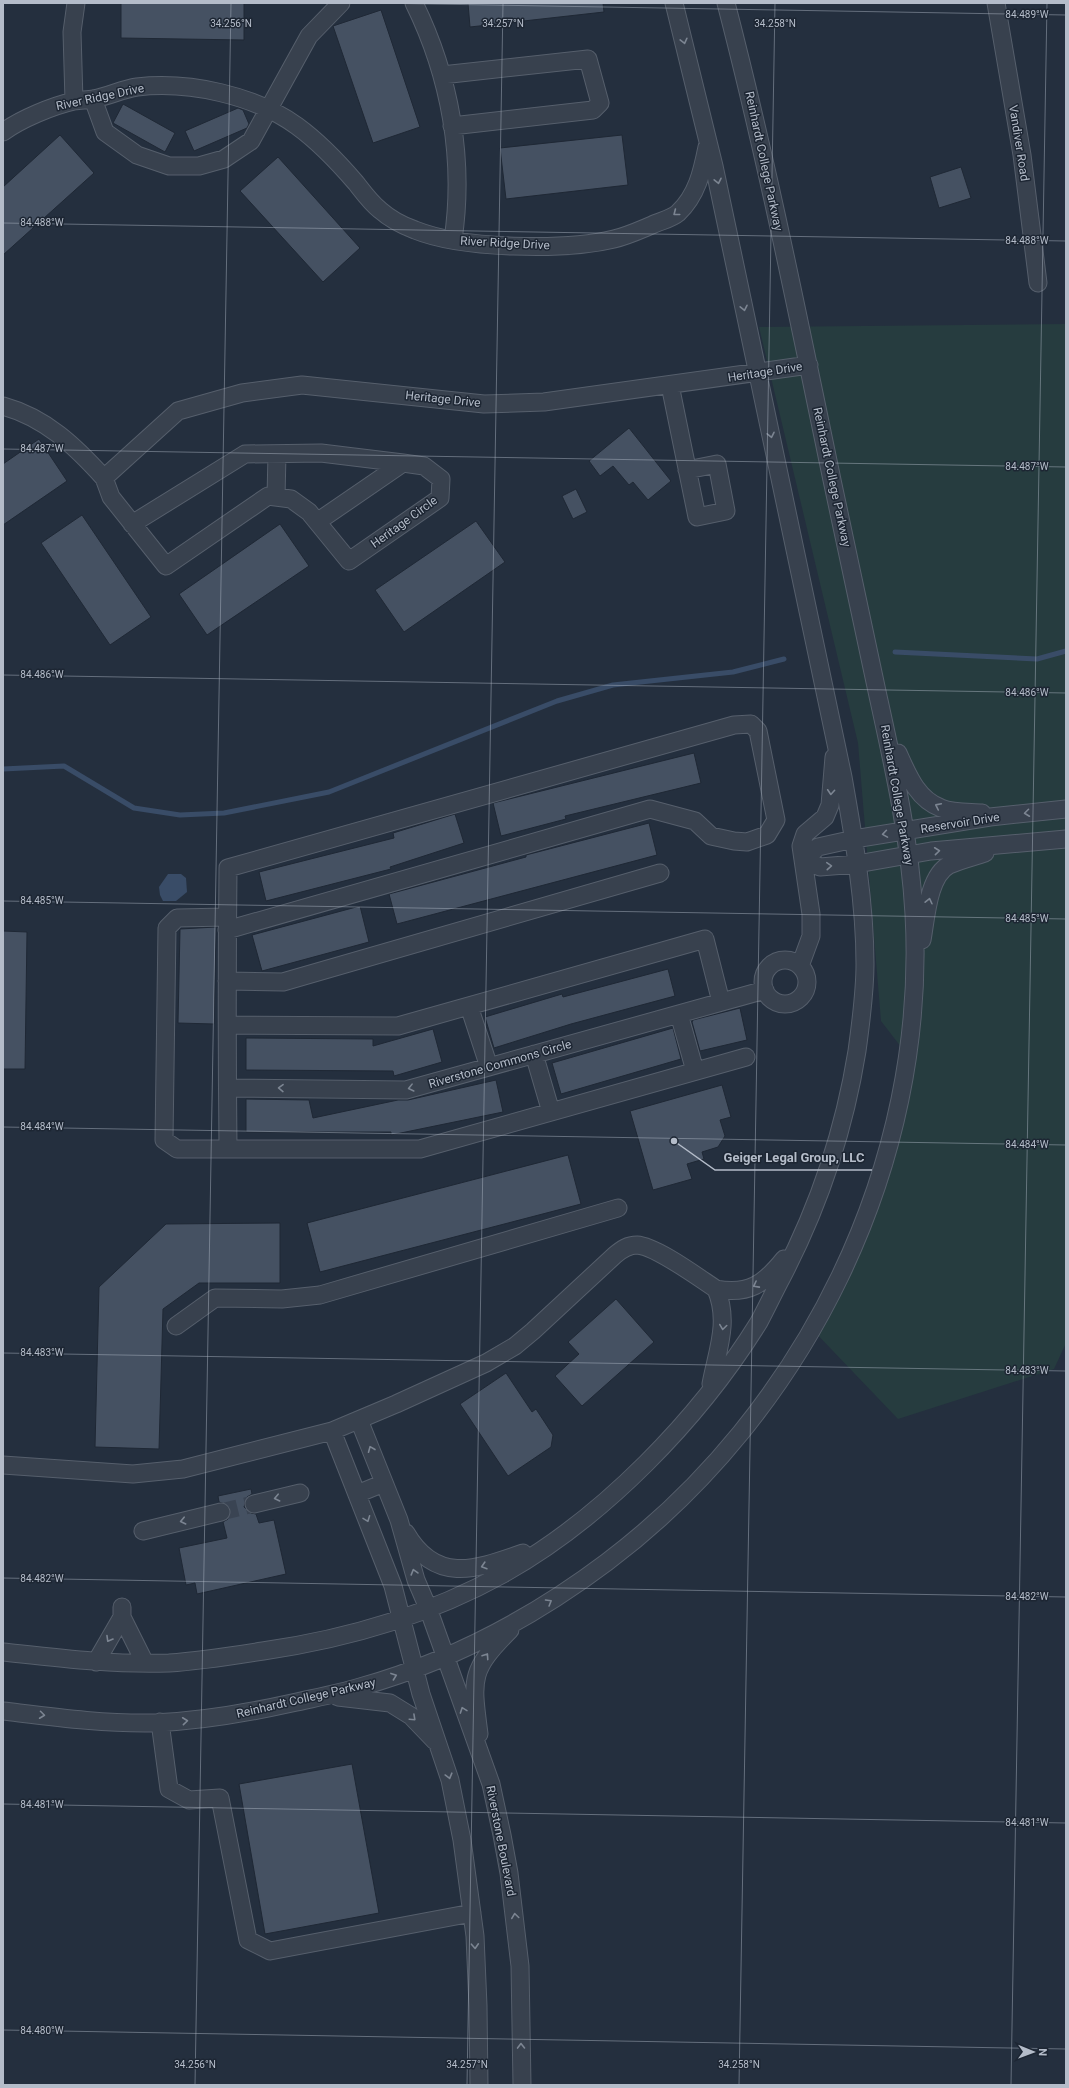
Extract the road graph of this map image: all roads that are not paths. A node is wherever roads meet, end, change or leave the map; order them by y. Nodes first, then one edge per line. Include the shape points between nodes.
1 (76, 3) edge
2 (414, 3) edge
3 (674, 3) edge
4 (726, 3) edge
5 (996, 3) edge
6 (339, 4) edge
7 (442, 75) junction
8 (93, 99) junction
9 (74, 101) junction
10 (269, 109) junction
11 (452, 126) junction
12 (4, 130) edge
13 (708, 141) junction
14 (453, 240) junction
15 (1038, 283) dead end
16 (809, 365) junction
17 (758, 373) junction
18 (670, 385) junction
19 (3, 406) edge
20 (277, 454) junction
21 (403, 463) junction
22 (687, 470) dead end
23 (104, 478) junction
24 (276, 497) junction
25 (317, 522) junction
26 (132, 524) junction
27 (882, 712) junction
28 (835, 739) junction
29 (1066, 809) edge
30 (1004, 816) junction
31 (906, 831) junction
32 (854, 839) junction
33 (1066, 840) edge
34 (1013, 843) junction
35 (909, 855) junction
36 (804, 860) junction
37 (857, 864) junction
38 (660, 873) dead end
39 (227, 923) junction
40 (800, 966) junction
41 (227, 981) junction
42 (765, 990) junction
43 (721, 1002) junction
44 (469, 1006) junction
45 (912, 1009) junction
46 (679, 1014) junction
47 (228, 1025) junction
48 (534, 1054) junction
49 (746, 1057) dead end
50 (489, 1067) junction
51 (695, 1072) junction
52 (228, 1088) junction
53 (551, 1112) junction
54 (228, 1148) junction
55 (618, 1208) dead end
56 (802, 1238) junction
57 (716, 1289) junction
58 (176, 1326) dead end
59 (709, 1392) junction
60 (359, 1420) junction
61 (332, 1431) junction
62 (3, 1465) edge
63 (384, 1483) junction
64 (300, 1493) dead end
65 (357, 1494) junction
66 (254, 1504) tunnel mouth
67 (221, 1512) tunnel mouth
68 (399, 1520) junction
69 (142, 1530) dead end
70 (548, 1544) junction
71 (428, 1608) junction
72 (403, 1618) junction
73 (522, 1618) junction
74 (3, 1652) edge
75 (445, 1657) junction
76 (96, 1662) junction
77 (145, 1663) junction
78 (415, 1668) junction
79 (324, 1696) junction
80 (3, 1711) edge
81 (160, 1722) junction
82 (440, 1747) junction
83 (482, 1762) junction
84 (472, 1914) junction
85 (479, 2085) edge
86 (522, 2085) edge

1 - 9 street via 72,32
2 - 7 street via 437,56
3 -> 13 street
4 - 16 street, Reinhardt College Parkway via 744,72
5 - 15 street, Vandiver Road via 1022,155
6 - 10 street via 309,36
7 - 11 street
7 - 11 street via 588,58 600,103 593,110
8 - 9 street, River Ridge Drive
8 - 10 street, River Ridge Drive via 136,88 180,85 227,94
8 - 10 street via 105,132 137,155 169,166 199,166 224,159 251,140
9 - 12 street, River Ridge Drive via 47,109
10 - 14 street, River Ridge Drive via 297,126 334,158 380,211 414,230
11 - 14 street via 457,159 457,215
13 -> 14 street, River Ridge Drive via 702,173 688,201 676,215 640,230 614,239 567,246 483,244
13 -> 17 street
16 - 17 street, Heritage Drive
16 - 27 street, Reinhardt College Parkway
17 - 18 street, Heritage Drive
17 -> 28 street
18 - 22 street
18 - 23 street, Heritage Drive via 544,402 484,404 302,385 242,393 178,411
19 - 23 street via 48,426 76,448
20 - 21 street, Heritage Circle via 321,453
20 - 24 street
20 - 26 street, Heritage Circle via 245,454
21 - 25 street
21 - 25 street, Heritage Circle via 424,466 441,479 440,498 349,561
23 - 26 street via 111,497
24 - 25 street, Heritage Circle via 291,499 309,512
24 - 26 street via 268,496 166,566
30 -> 27 street via 942,808 921,796 908,775
27 - 31 street, Reinhardt College Parkway
28 - 32 street
28 -> 36 street via 830,805 825,817 805,834 801,846
29 -> 30 street, Reservoir Drive
30 - 31 street, Reservoir Drive
31 -> 32 street, Reservoir Drive
31 - 35 street, Reinhardt College Parkway
32 - 36 street via 818,847
32 - 37 street
33 - 34 street, Reservoir Drive
35 -> 34 street, Reservoir Drive
45 -> 34 street via 928,901 935,879 948,866
35 - 37 street, Reservoir Drive
35 - 45 street, Reinhardt College Parkway via 914,920
36 -> 37 street via 820,867
36 - 40 street via 811,914 811,936
37 - 56 street via 863,914 865,965 862,1013 845,1112 822,1192
38 - 41 street via 283,982
39 - 39 street via 650,808 695,821 711,836 747,842 759,839 767,835 776,820 758,731 751,724 734,725 228,868
39 - 41 street
39 - 54 street via 177,918 167,928 164,1140 177,1149
40 - 42 street via 792,961 782,960 773,963 763,980
40 - 42 street via 806,974 807,984 798,1000 789,1004 779,1003 770,998
41 - 47 street
42 - 43 street, Riverstone Commons Circle
43 - 44 street via 705,939
43 - 46 street, Riverstone Commons Circle
44 - 47 street via 398,1026
44 - 50 street
73 -> 45 street, Reinhardt College Parkway via 594,1572 672,1507 743,1431 799,1352 843,1271 876,1187 893,1128
46 - 48 street, Riverstone Commons Circle
46 - 51 street
47 - 52 street
48 - 50 street, Riverstone Commons Circle
48 - 53 street
49 - 51 street
50 -> 52 street, Riverstone Commons Circle via 406,1090
51 - 53 street
52 - 54 street
53 - 54 street via 420,1149
55 - 58 street via 320,1295 282,1299 215,1298
56 -> 57 street via 774,1272 760,1284 739,1291
56 - 59 street via 759,1321
57 -> 59 street via 722,1303 723,1328
57 - 60 street via 653,1250 637,1245 629,1246 615,1255 533,1331 503,1354
59 - 70 street via 657,1451 590,1514
60 - 61 street
63 -> 60 street
61 - 62 street via 183,1469 151,1473
61 - 65 street
63 - 65 street
63 - 68 street
64 -> 66 street
65 -> 72 street
67 -> 69 street
70 -> 68 street via 480,1567 463,1569 442,1566 428,1560 414,1546
71 -> 68 street, Riverstone Boulevard via 416,1580
70 - 71 street via 504,1573
71 - 72 street
71 - 75 street, Riverstone Boulevard
72 - 77 street via 307,1644 204,1660
72 - 78 street
73 - 75 street, Reinhardt College Parkway
83 -> 73 street via 474,1690 479,1666
74 - 76 street
75 - 78 street, Reinhardt College Parkway
83 -> 75 street, Riverstone Boulevard
76 - 77 street
77 -> 76 street via 122,1612
79 -> 78 street, Reinhardt College Parkway via 359,1688
78 - 82 street via 421,1694
81 -> 79 street, Reinhardt College Parkway via 242,1714
79 -> 82 street via 390,1702 412,1716
80 -> 81 street, Reinhardt College Parkway via 86,1720
81 - 84 street via 169,1789 189,1800 220,1798 248,1940 270,1951
82 -> 84 street via 456,1810
86 -> 83 street, Riverstone Boulevard via 520,1966 515,1918 509,1873 491,1784
84 -> 85 street via 478,2006

